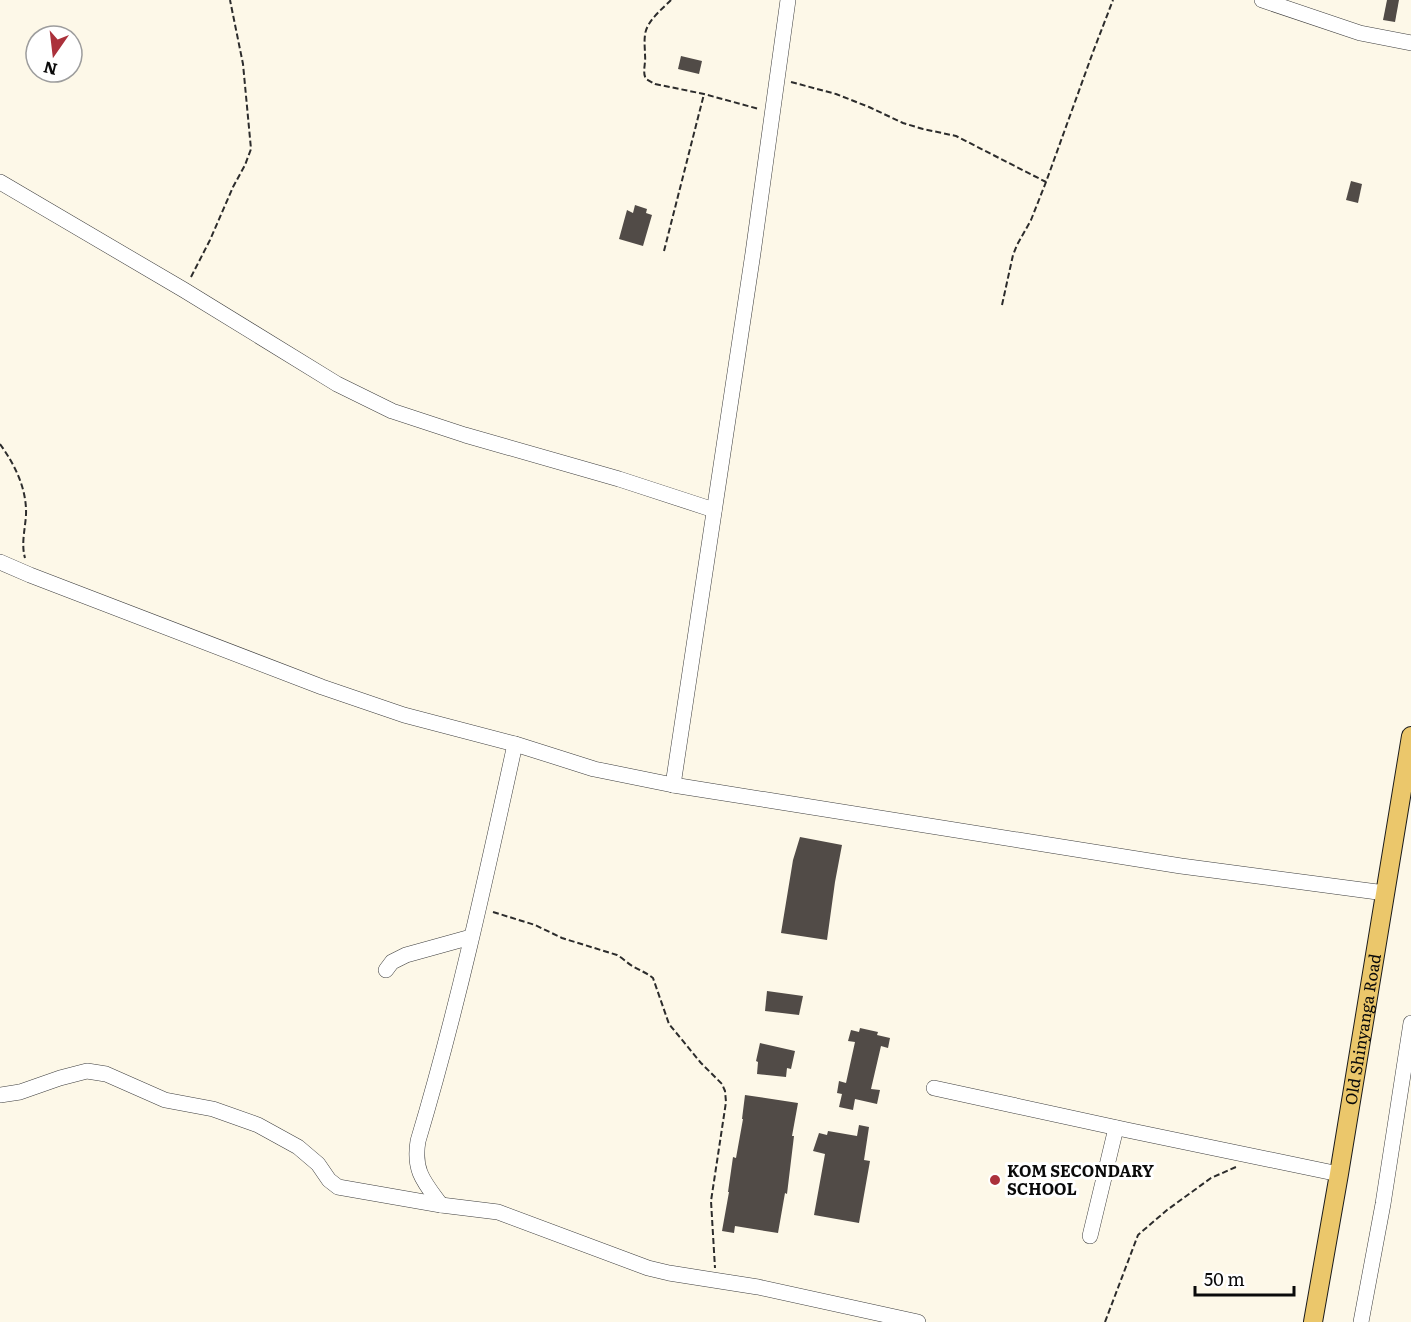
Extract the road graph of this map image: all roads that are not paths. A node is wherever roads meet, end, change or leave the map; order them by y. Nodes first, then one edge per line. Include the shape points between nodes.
1 (788, 0) edge
2 (1262, 0) edge
3 (1411, 43) edge
4 (0, 182) edge
5 (714, 510) junction
6 (0, 562) edge
7 (1411, 736) edge
8 (515, 744) junction
9 (673, 785) junction
10 (1385, 893) junction
11 (471, 937) junction
12 (386, 970) dead end
13 (1411, 1025) edge
14 (933, 1088) dead end
15 (0, 1095) edge
16 (1116, 1128) junction
17 (1339, 1174) junction
18 (441, 1205) junction
19 (1090, 1236) dead end
20 (918, 1322) edge
21 (1313, 1322) edge
22 (1361, 1322) edge

1 - 5 street
2 - 3 street via 1360,33
4 - 5 street via 337,384 392,411
5 - 9 street
6 - 8 street via 322,687 404,715
7 - 10 main road, Old Shinyanga Road
8 - 9 street via 594,769
8 - 11 street
9 - 10 street via 1181,866
10 - 17 main road, Old Shinyanga Road
11 - 12 street via 406,955
11 - 18 street via 416,1155 423,1181
13 - 22 street
14 - 16 street
15 - 18 street via 87,1071 106,1074 165,1100 213,1109 258,1125 298,1147 338,1186
16 - 17 street
16 - 19 street
17 - 21 main road, Old Shinyanga Road
18 - 20 street via 498,1212 648,1268

